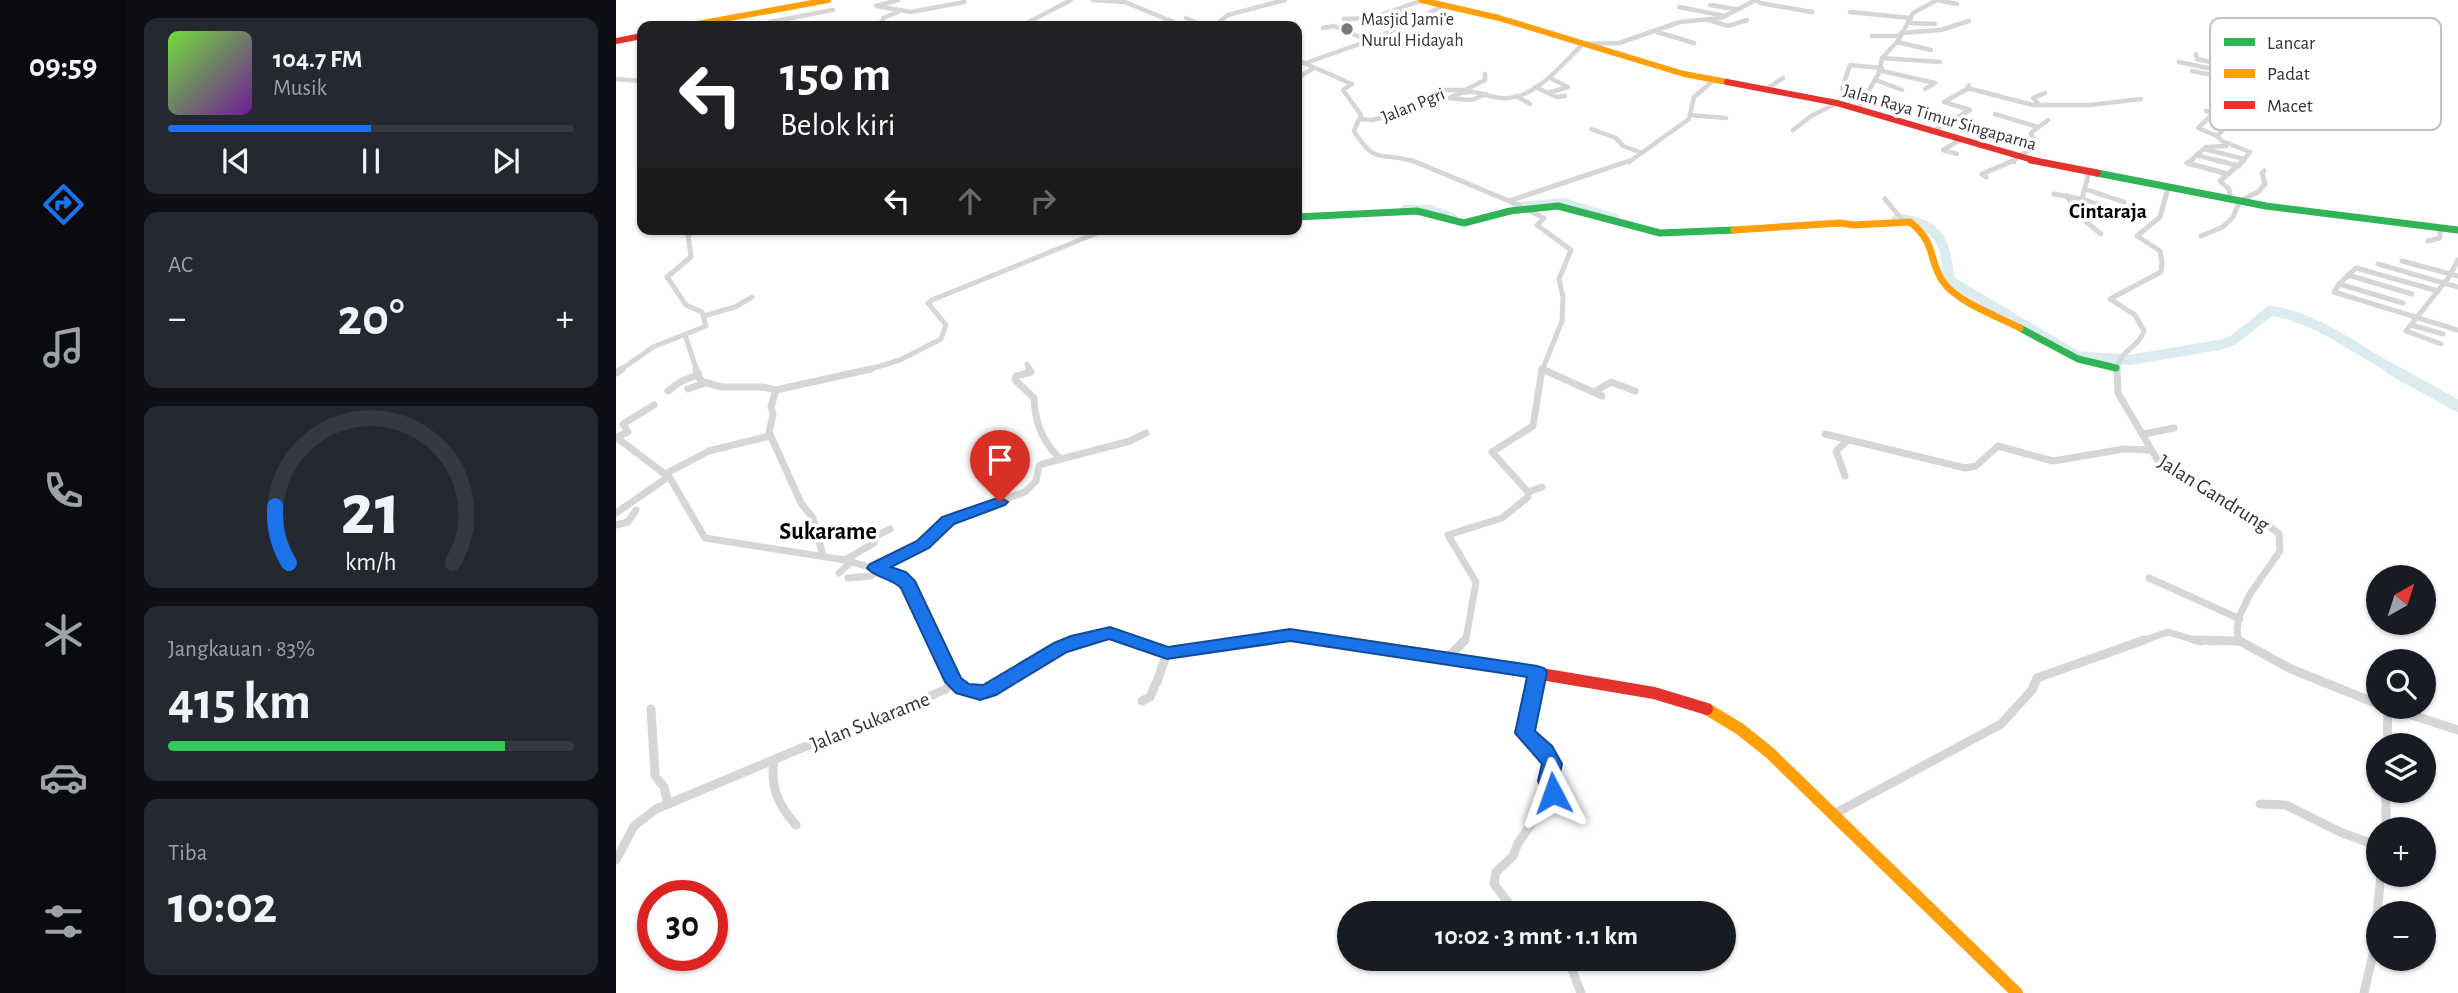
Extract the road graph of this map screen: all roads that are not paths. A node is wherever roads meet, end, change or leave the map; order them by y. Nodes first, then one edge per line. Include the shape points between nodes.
1 (898, 0) edge
2 (941, 0) edge
3 (1071, 0) edge
4 (1093, 0) edge
5 (1284, 0) edge
6 (1422, 0) edge
7 (1752, 0) edge
8 (1938, 0) edge
9 (954, 1) edge
10 (964, 2) dead end
11 (1444, 3) edge
12 (1957, 4) dead end
13 (831, 5) edge
14 (1710, 5) dead end
15 (1679, 7) dead end
16 (1736, 9) junction
17 (1397, 10) junction
18 (761, 12) junction
19 (899, 12) junction
20 (1412, 12) dead end
21 (1812, 12) dead end
22 (1850, 12) dead end
23 (1725, 16) junction
24 (796, 17) junction
25 (1186, 18) dead end
26 (1344, 19) dead end
27 (1708, 20) junction
28 (1747, 20) dead end
29 (1910, 20) junction
30 (711, 21) edge
31 (769, 21) edge
32 (782, 21) edge
33 (799, 21) edge
34 (883, 21) edge
35 (1029, 21) edge
36 (1172, 21) edge
37 (1192, 21) edge
38 (1220, 21) edge
39 (1969, 21) dead end
40 (1935, 24) dead end
41 (1323, 28) dead end
42 (1657, 32) junction
43 (1901, 34) junction
44 (1872, 36) dead end
45 (637, 37) edge
46 (1368, 40) junction
47 (616, 41) edge
48 (1897, 42) junction
49 (1695, 43) dead end
50 (1582, 44) junction
51 (1931, 50) dead end
52 (2196, 54) dead end
53 (1882, 58) junction
54 (2210, 60) edge
55 (1302, 62) edge
56 (1940, 62) dead end
57 (2179, 62) dead end
58 (1306, 63) junction
59 (1314, 68) junction
60 (2210, 68) edge
61 (1882, 69) junction
62 (2192, 71) dead end
63 (1485, 74) dead end
64 (1302, 75) edge
65 (2210, 75) edge
66 (1783, 78) dead end
67 (616, 79) edge
68 (1552, 79) junction
69 (1714, 80) junction
70 (1876, 80) junction
71 (637, 81) edge
72 (1535, 87) junction
73 (1842, 89) dead end
74 (1925, 89) dead end
75 (1465, 90) junction
76 (1765, 90) junction
77 (1902, 90) dead end
78 (1548, 93) junction
79 (2045, 93) dead end
80 (1486, 94) junction
81 (1517, 96) junction
82 (1565, 96) dead end
83 (1432, 97) junction
84 (1449, 98) junction
85 (2141, 99) dead end
86 (1530, 104) dead end
87 (2039, 105) junction
88 (1849, 107) junction
89 (1803, 110) dead end
90 (2206, 111) dead end
91 (2210, 112) edge
92 (1816, 113) junction
93 (1995, 114) dead end
94 (1690, 115) junction
95 (1960, 117) junction
96 (2210, 117) edge
97 (1726, 118) dead end
98 (1361, 119) junction
99 (1972, 120) dead end
100 (2048, 120) dead end
101 (2039, 128) junction
102 (1591, 129) dead end
103 (1793, 130) dead end
104 (2224, 130) edge
105 (1931, 132) junction
106 (2217, 136) junction
107 (1958, 141) junction
108 (2204, 149) junction
109 (2250, 152) junction
110 (1643, 153) junction
111 (1957, 154) dead end
112 (2196, 155) junction
113 (2017, 157) junction
114 (2244, 159) junction
115 (2239, 166) junction
116 (2264, 171) dead end
117 (2089, 172) junction
118 (2228, 174) junction
119 (1986, 177) dead end
120 (2168, 188) junction
121 (2085, 189) junction
122 (2054, 194) dead end
123 (2067, 196) junction
124 (1885, 199) dead end
125 (2082, 200) junction
126 (2235, 200) junction
127 (1509, 201) junction
128 (2124, 202) dead end
129 (1524, 208) junction
130 (2074, 208) junction
131 (2107, 208) junction
132 (2115, 210) dead end
133 (2091, 213) junction
134 (1302, 217) edge
135 (2080, 217) junction
136 (1903, 220) junction
137 (2440, 228) junction
138 (2458, 230) edge
139 (2101, 234) dead end
140 (688, 235) edge
141 (1092, 235) edge
142 (2201, 236) dead end
143 (2428, 241) dead end
144 (2402, 261) dead end
145 (2457, 263) edge
146 (2378, 264) dead end
147 (2348, 275) junction
148 (2454, 275) edge
149 (2445, 283) junction
150 (2339, 284) junction
151 (2418, 286) junction
152 (2458, 287) edge
153 (2438, 291) junction
154 (2412, 294) junction
155 (752, 297) dead end
156 (2403, 303) junction
157 (2396, 311) junction
158 (704, 316) junction
159 (2417, 317) junction
160 (2412, 325) junction
161 (2458, 330) edge
162 (2443, 334) dead end
163 (685, 335) junction
164 (2441, 344) dead end
165 (2117, 364) junction
166 (1027, 365) dead end
167 (1542, 369) junction
168 (616, 373) edge
169 (699, 374) junction
170 (705, 383) junction
171 (688, 389) dead end
172 (776, 390) junction
173 (668, 391) dead end
174 (1635, 391) dead end
175 (1594, 392) junction
176 (1602, 396) dead end
177 (654, 405) dead end
178 (2174, 428) dead end
179 (1146, 433) dead end
180 (1825, 434) dead end
181 (2144, 434) junction
182 (771, 436) junction
183 (616, 437) edge
184 (1848, 440) junction
185 (2150, 450) junction
186 (1059, 458) junction
187 (667, 475) junction
188 (1845, 476) dead end
189 (1542, 487) dead end
190 (1528, 492) junction
191 (636, 510) dead end
192 (616, 513) edge
193 (616, 525) edge
194 (890, 530) dead end
195 (823, 556) junction
196 (848, 560) junction
197 (878, 568) junction
198 (839, 573) dead end
199 (848, 578) dead end
200 (2149, 578) dead end
201 (2240, 620) junction
202 (2238, 641) junction
203 (1167, 653) junction
204 (1448, 657) junction
205 (1537, 672) junction
206 (954, 682) junction
207 (2366, 699) edge
208 (1142, 701) dead end
209 (651, 709) dead end
210 (2425, 719) edge
211 (2458, 730) edge
212 (774, 760) junction
213 (668, 804) junction
214 (2260, 804) dead end
215 (1834, 814) junction
216 (796, 825) dead end
217 (2366, 842) edge
218 (616, 860) edge
219 (2380, 887) edge
220 (1507, 901) edge
221 (1573, 971) edge
222 (1581, 993) edge
223 (2017, 993) edge
224 (2364, 993) edge

1 - 19 street via 876,6
2 - 9 street
3 - 35 street
4 - 36 street via 1125,2
5 - 38 street
6 - 11 street, Jalan Raya Timur Singaparna
6 - 17 street
7 - 16 street
7 - 21 street
8 - 12 street
8 - 29 street via 1915,11
9 - 10 street
9 - 19 street via 907,14
11 - 46 street
11 - 50 street, Jalan Raya Timur Singaparna
13 - 18 street
13 - 24 street
14 - 16 street
15 - 23 street
16 - 23 street
17 - 20 street
17 - 26 street
18 - 30 street
18 - 31 street
19 - 34 street
22 - 29 street
23 - 27 street
24 - 32 street
24 - 33 street
25 - 37 street
27 - 28 street via 1729,26
27 - 42 street via 1685,21
29 - 40 street
29 - 43 street
39 - 43 street via 1941,30
41 - 46 street via 1334,26
42 - 49 street
42 - 50 street via 1619,43
43 - 44 street
43 - 48 street
45 - 47 street
46 - 58 street
48 - 51 street
48 - 53 street
50 - 68 street
50 - 69 street, Jalan Raya Timur Singaparna
52 - 54 street via 2196,59
53 - 56 street
53 - 61 street
55 - 58 street
57 - 60 street
58 - 59 street
59 - 64 street
59 - 98 street via 1352,84 1343,90
61 - 70 street
61 - 73 street via 1850,65
61 - 74 street via 1935,83
62 - 65 street
63 - 75 street via 1485,80
66 - 76 street
67 - 71 street
68 - 72 street
68 - 78 street via 1568,87
69 - 76 street, Jalan Raya Timur Singaparna
69 - 94 street via 1694,97
70 - 77 street
70 - 88 street via 1866,100
72 - 78 street
72 - 81 street
75 - 80 street
75 - 83 street, Jalan Pgri via 1446,89
75 - 84 street
76 - 88 street, Jalan Raya Timur Singaparna
78 - 82 street
79 - 87 street via 2033,98
80 - 81 street
80 - 84 street via 1472,100
81 - 86 street
83 - 84 street
83 - 98 street, Jalan Pgri via 1389,116
85 - 87 street
87 - 95 street via 1968,86 1944,102 1970,109
88 - 92 street
88 - 105 street, Jalan Raya Timur Singaparna
89 - 92 street
90 - 91 street
92 - 103 street
93 - 101 street
94 - 97 street
94 - 110 street
95 - 99 street
95 - 105 street
96 - 106 street via 2198,128
98 - 127 street via 1354,131 1371,154 1411,160
100 - 101 street
101 - 113 street via 2031,133 2036,147
102 - 110 street
104 - 106 street
105 - 107 street, Jalan Raya Timur Singaparna
106 - 109 street
107 - 111 street via 1943,150
107 - 113 street, Jalan Raya Timur Singaparna
108 - 109 street via 2212,144
108 - 112 street
108 - 114 street
109 - 114 street
110 - 127 street via 1615,168
112 - 115 street
112 - 118 street via 2187,163
113 - 117 street, Jalan Raya Timur Singaparna
113 - 119 street via 1982,174
114 - 115 street
115 - 118 street
116 - 126 street via 2261,190
117 - 120 street, Jalan Raya Timur Singaparna
117 - 121 street
118 - 126 street via 2220,183
120 - 126 street, Jalan Raya Timur Singaparna
120 - 165 street via 2160,217 2137,236 2164,255 2161,272 2110,299 2135,315 2144,331
121 - 125 street
121 - 128 street
122 - 123 street
123 - 125 street
123 - 130 street
124 - 136 street
125 - 131 street
126 - 137 street, Jalan Raya Timur Singaparna
126 - 142 street via 2233,217
127 - 129 street
129 - 134 street via 1464,223 1418,211
129 - 136 street via 1565,206 1660,233
129 - 167 street via 1544,218 1537,225 1571,252 1559,279 1562,321
130 - 133 street
130 - 135 street
131 - 132 street
131 - 133 street
133 - 135 street
135 - 139 street
136 - 165 street via 1934,243 1942,281 1950,289 2072,358 2091,365
137 - 138 street, Jalan Raya Timur Singaparna
137 - 143 street via 2440,237
140 - 158 street via 691,257 667,277 684,303
141 - 172 street via 932,299 928,303 931,309 947,328 926,351
144 - 148 street
145 - 148 street
146 - 149 street
147 - 150 street
147 - 151 street via 2357,268
147 - 154 street
148 - 149 street
149 - 152 street
149 - 153 street
150 - 156 street
150 - 157 street via 2335,293
151 - 153 street
151 - 154 street
153 - 159 street
154 - 156 street
155 - 158 street
156 - 157 street
157 - 159 street
158 - 163 street via 706,326
159 - 160 street
159 - 161 street
160 - 162 street
160 - 164 street via 2407,333
163 - 168 street via 653,347
163 - 169 street
165 - 181 street, Jalan Gandrung via 2123,407
166 - 186 street via 1031,372 1015,380 1034,398 1035,418 1046,444
167 - 175 street
167 - 190 street via 1533,426 1492,452
169 - 170 street
169 - 173 street
170 - 171 street
170 - 172 street
172 - 182 street
174 - 175 street via 1611,382
175 - 176 street
177 - 183 street via 623,424 628,432
178 - 181 street
179 - 186 street
180 - 184 street
181 - 185 street, Jalan Gandrung
182 - 187 street via 709,451
182 - 195 street via 801,503 813,518
183 - 187 street, Jalan Sukarame
184 - 185 street via 1965,468 1976,466 1998,446 2057,461 2123,449
184 - 188 street via 1836,451
185 - 201 street, Jalan Gandrung via 2161,464 2279,534 2280,551 2247,597
186 - 197 street via 1038,466 1036,481 1025,492 951,519 923,545
187 - 192 street
187 - 195 street, Jalan Sukarame via 705,538
189 - 190 street
190 - 204 street via 1502,519 1448,535 1476,582 1466,639
191 - 193 street via 628,522
194 - 196 street
195 - 196 street, Jalan Sukarame
196 - 197 street, Jalan Sukarame
196 - 198 street
197 - 199 street via 871,576
197 - 206 street, Jalan Sukarame via 900,576 908,585
200 - 201 street
201 - 202 street, Jalan Gandrung
202 - 207 street via 2291,669
202 - 215 street via 2202,642 2168,632 2041,675 2001,724
203 - 204 street via 1290,635
203 - 206 street via 1115,634 1097,635 1046,655 990,690 974,693
203 - 208 street via 1150,697
204 - 205 street
205 - 215 street via 1654,693 1726,718
205 - 220 street via 1525,733 1552,764 1548,781 1553,793 1494,877
206 - 212 street, Jalan Sukarame via 924,701
209 - 213 street via 655,776 665,788
210 - 211 street
212 - 213 street, Jalan Sukarame
212 - 216 street via 772,788
213 - 218 street, Jalan Sukarame via 634,826
214 - 217 street via 2293,807
215 - 223 street
219 - 224 street
221 - 222 street

